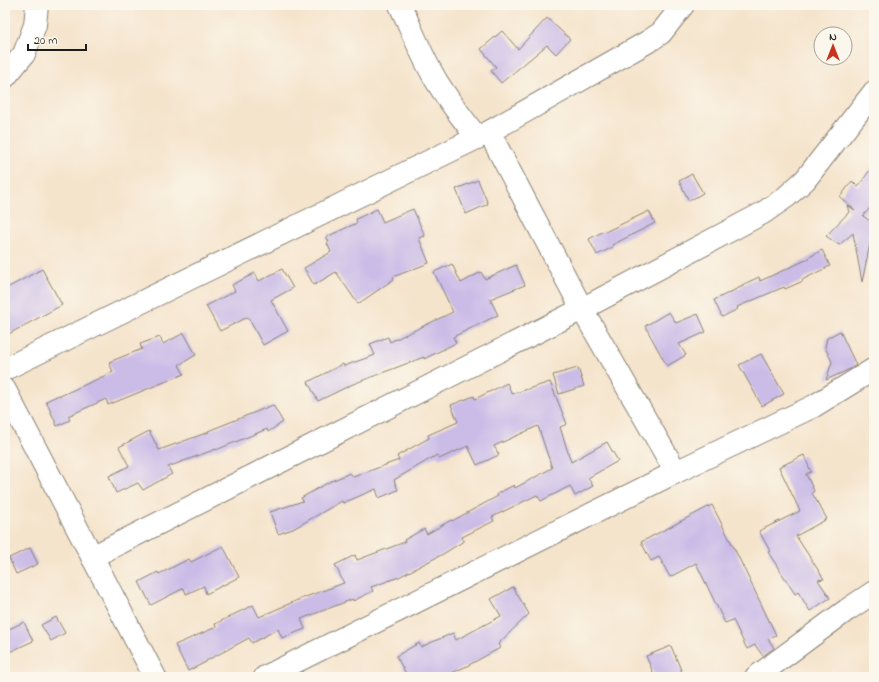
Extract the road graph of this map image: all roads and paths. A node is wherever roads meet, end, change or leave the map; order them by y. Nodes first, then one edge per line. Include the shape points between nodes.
1 (37, 5) edge
2 (400, 5) edge
3 (683, 5) edge
4 (5, 77) edge
5 (874, 92) edge
6 (483, 135) junction
7 (582, 309) junction
8 (5, 369) edge
9 (874, 369) edge
10 (5, 390) edge
11 (676, 472) junction
12 (92, 556) junction
13 (874, 592) edge
14 (156, 677) edge
15 (265, 677) edge
16 (756, 677) edge

1 - 4 street via 35,25 24,54
2 - 6 street via 420,51 448,100
3 - 6 street via 661,33 649,41
5 - 7 street via 805,180 786,197 763,213
6 - 7 street
6 - 8 street
7 - 11 street
7 - 12 street
9 - 11 street via 814,406
10 - 12 street
11 - 15 street
12 - 14 street
13 - 16 street

